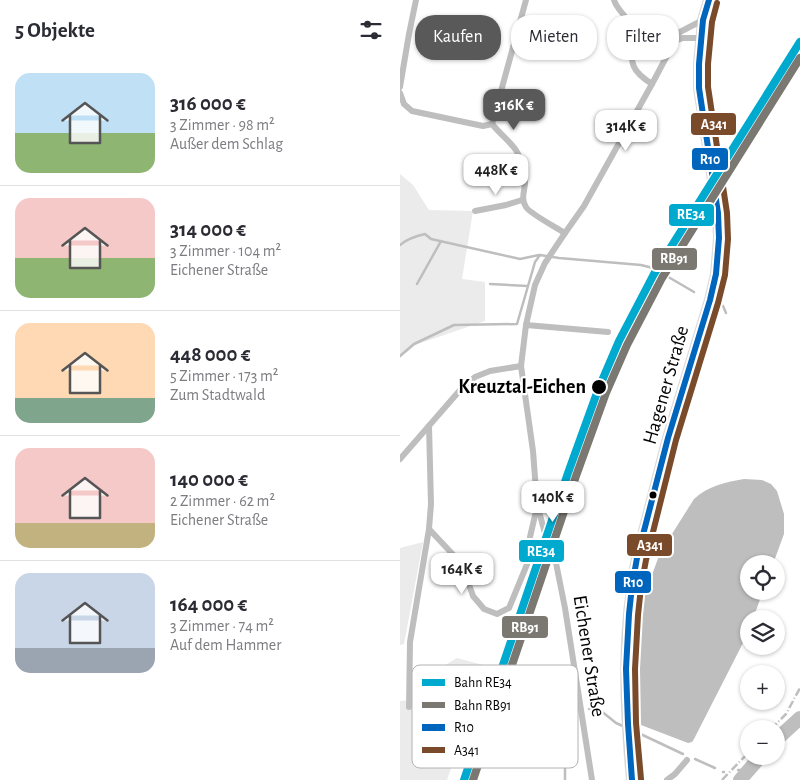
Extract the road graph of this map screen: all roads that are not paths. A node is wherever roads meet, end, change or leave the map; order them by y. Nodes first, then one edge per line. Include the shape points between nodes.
1 (416, 0) edge
2 (526, 0) edge
3 (614, 0) edge
4 (709, 0) edge
5 (703, 20) junction
6 (679, 34) edge
7 (701, 38) junction
8 (679, 40) edge
9 (665, 60) edge
10 (652, 84) junction
11 (400, 87) edge
12 (400, 93) edge
13 (492, 124) junction
14 (522, 200) junction
15 (475, 211) dead end
16 (565, 233) junction
17 (526, 324) junction
18 (608, 332) dead end
19 (520, 366) junction
20 (429, 426) junction
21 (400, 459) edge
22 (537, 504) junction
23 (429, 528) junction
24 (574, 665) edge
25 (578, 691) edge
26 (409, 707) dead end
27 (687, 760) dead end
28 (592, 780) edge
29 (632, 780) edge
30 (668, 780) edge

1 - 11 street
2 - 13 street
3 - 10 street via 629,23 631,60 635,70
4 - 5 main road, Hagener Straße
5 - 6 street, Eichener Straße
5 - 7 main road, Hagener Straße
7 - 8 street
7 - 29 main road, Hagener Straße via 699,88 718,213 716,274 668,438 633,577 625,680
9 - 10 street, Eichener Straße
10 - 16 street, Eichener Straße via 584,206
12 - 13 street via 412,112 483,126
13 - 14 street via 519,156 525,183
14 - 15 street
14 - 16 street via 526,209
16 - 17 street, Eichener Straße via 535,285
17 - 18 street
17 - 19 street, Eichener Straße
19 - 20 street via 476,377 461,389
19 - 22 street, Eichener Straße via 533,451
20 - 21 street
20 - 23 street
22 - 23 street via 528,562 509,608 497,614 484,609 474,596 458,558
22 - 24 street, Eichener Straße via 555,558
23 - 26 street via 410,642
25 - 28 street, Eichener Straße
27 - 30 street

